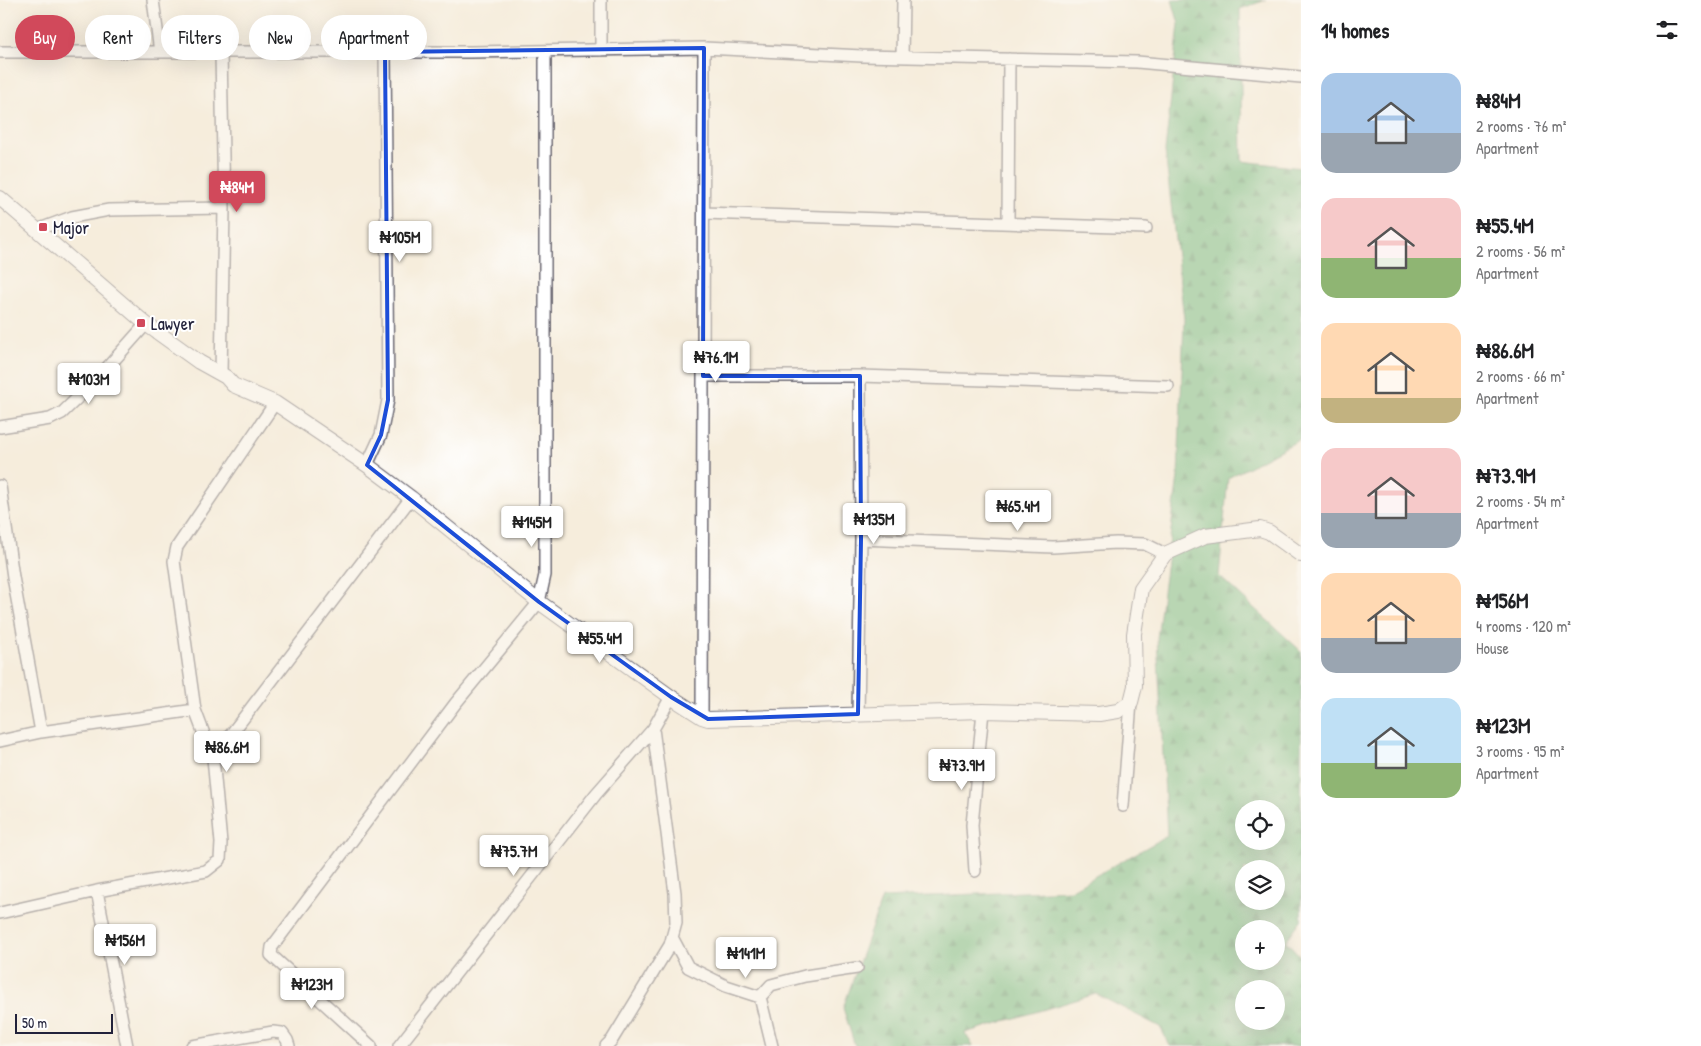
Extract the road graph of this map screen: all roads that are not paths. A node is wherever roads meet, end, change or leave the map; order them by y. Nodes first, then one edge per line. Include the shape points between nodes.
1 (153, 0) edge
2 (601, 0) edge
3 (903, 0) edge
4 (704, 48) junction
5 (601, 50) junction
6 (545, 51) junction
7 (0, 52) edge
8 (160, 52) joint
9 (321, 52) edge
10 (427, 52) edge
11 (239, 53) edge
12 (902, 57) junction
13 (1009, 59) junction
14 (221, 60) edge
15 (385, 60) edge
16 (1301, 77) edge
17 (0, 198) edge
18 (224, 208) junction
19 (704, 213) junction
20 (1008, 223) junction
21 (1146, 228) dead end
22 (37, 230) junction
23 (146, 324) junction
24 (222, 374) junction
25 (703, 376) junction
26 (860, 376) junction
27 (1168, 386) dead end
28 (275, 403) junction
29 (0, 427) edge
30 (367, 465) junction
31 (0, 486) edge
32 (411, 498) junction
33 (861, 539) junction
34 (1165, 554) junction
35 (1301, 555) edge
36 (13, 576) junction
37 (0, 579) edge
38 (539, 602) junction
39 (671, 697) junction
40 (1131, 702) junction
41 (195, 710) junction
42 (983, 711) junction
43 (858, 714) junction
44 (702, 717) junction
45 (653, 729) junction
46 (41, 732) junction
47 (0, 741) edge
48 (213, 758) junction
49 (1123, 806) dead end
50 (975, 871) dead end
51 (97, 891) junction
52 (0, 913) edge
53 (672, 937) junction
54 (857, 968) dead end
55 (760, 997) junction
56 (610, 1044) edge
57 (127, 1046) edge
58 (192, 1046) edge
59 (289, 1046) edge
60 (371, 1046) edge
61 (399, 1046) edge
62 (772, 1046) edge

1 - 8 street
2 - 5 street
3 - 12 street
4 - 5 street
4 - 12 street
4 - 19 street
5 - 6 street
6 - 10 street
6 - 38 street via 545,575
7 - 8 street
9 - 11 street
12 - 13 street
13 - 16 street via 1137,62
13 - 20 street
14 - 18 street
15 - 30 street via 388,400 381,435
17 - 22 street
18 - 22 street via 109,210 72,217
18 - 24 street
19 - 20 street
19 - 25 street
20 - 21 street
22 - 23 street
23 - 24 street via 199,362
23 - 29 street via 62,413 50,419
24 - 28 street via 233,384
25 - 26 street
25 - 44 street
26 - 27 street
26 - 33 street
28 - 30 street
28 - 41 street via 175,553
30 - 32 street
31 - 36 street
32 - 38 street
32 - 48 street
33 - 34 street via 1053,547 1116,542 1145,544
33 - 43 street
34 - 35 street via 1205,536 1260,528
34 - 40 street via 1141,588 1134,634 1135,686
36 - 37 street
36 - 46 street
38 - 39 street
38 - 60 street via 455,704 272,947 271,956
39 - 44 street
39 - 45 street
40 - 42 street via 1118,711 1098,714
40 - 49 street
41 - 46 street
41 - 48 street
42 - 43 street
42 - 50 street via 972,825
43 - 44 street via 717,720
45 - 53 street via 675,893 676,924
45 - 61 street via 596,794
46 - 47 street
48 - 51 street via 220,860 206,871
51 - 52 street
51 - 57 street
53 - 55 street via 688,967 726,986
53 - 56 street
54 - 55 street via 771,985
55 - 62 street
58 - 59 street via 273,1032 282,1033

